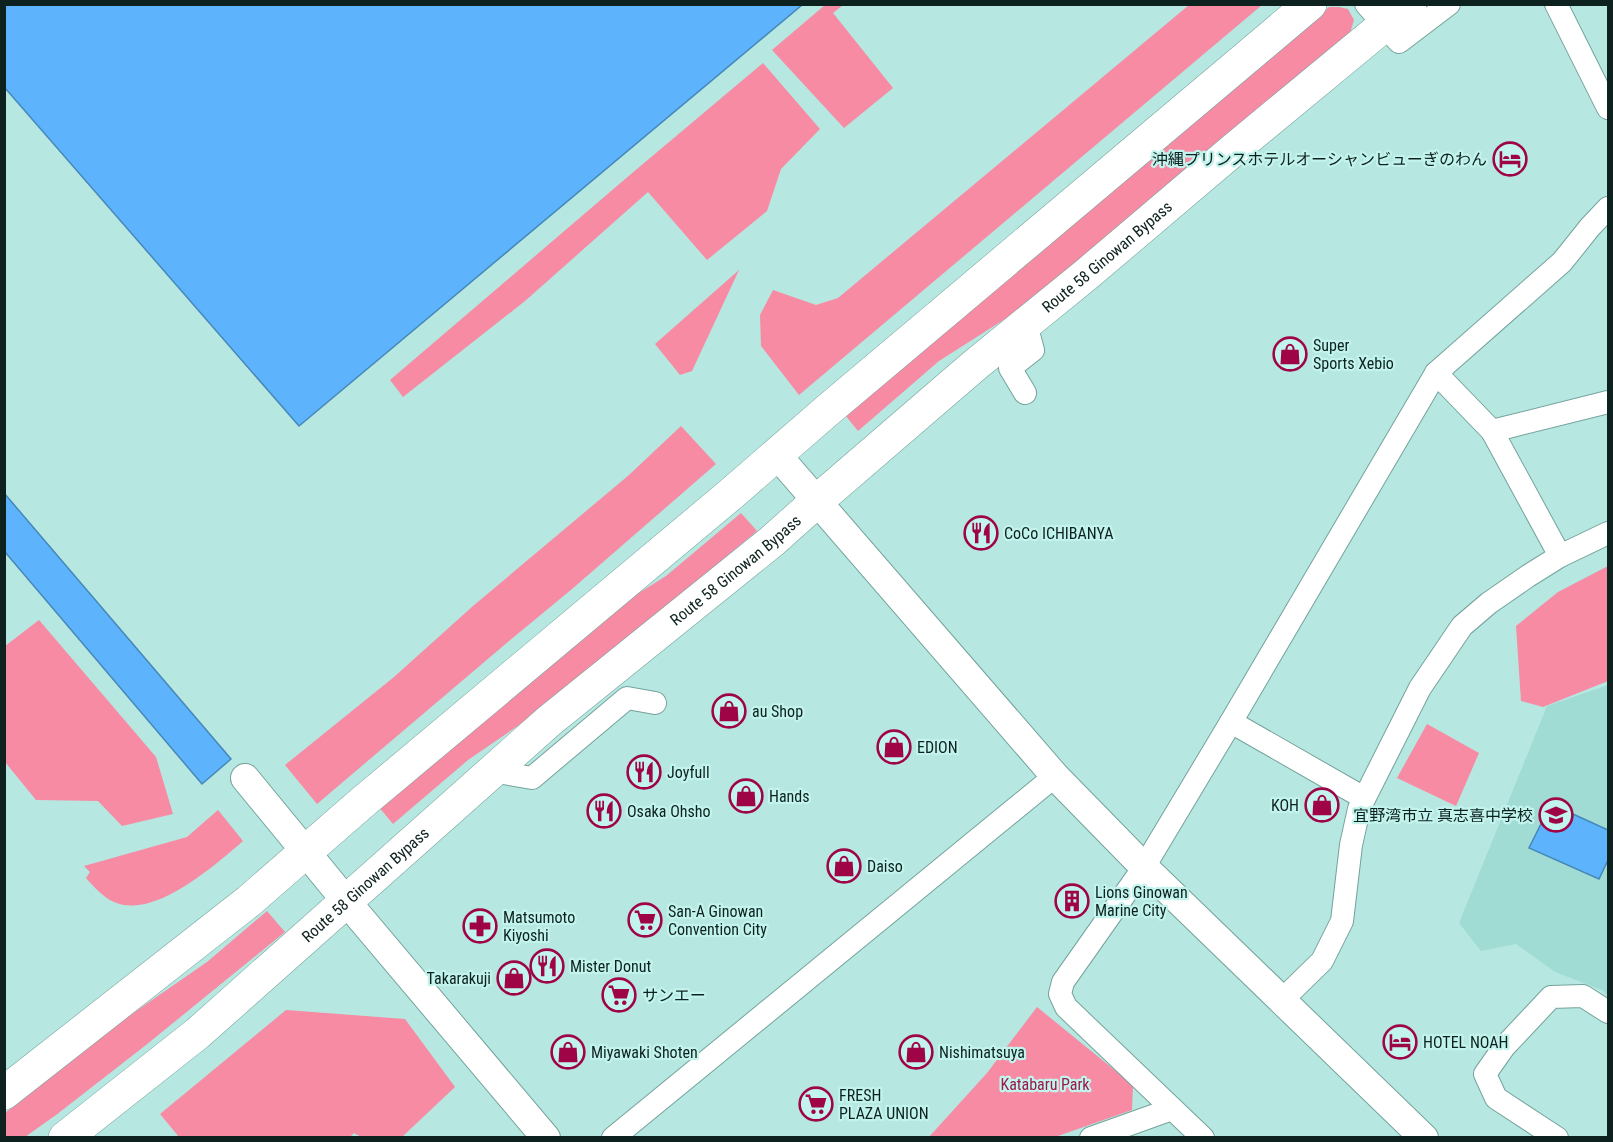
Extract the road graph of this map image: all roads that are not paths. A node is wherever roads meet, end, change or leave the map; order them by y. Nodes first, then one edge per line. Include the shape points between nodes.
1 (1310, 4) edge
2 (1410, 4) edge
3 (1449, 4) edge
4 (1556, 4) edge
5 (1374, 15) edge
6 (1608, 108) edge
7 (1608, 208) edge
8 (1026, 324) junction
9 (1436, 373) junction
10 (1025, 393) dead end
11 (1608, 402) edge
12 (1492, 431) junction
13 (777, 455) junction
14 (817, 501) junction
15 (1608, 533) edge
16 (1560, 556) junction
17 (655, 703) dead end
18 (1231, 722) junction
19 (492, 771) junction
20 (1055, 776) junction
21 (245, 778) dead end
22 (1364, 798) junction
23 (305, 852) junction
24 (1144, 867) junction
25 (346, 901) junction
26 (1282, 1000) junction
27 (1608, 1012) edge
28 (4, 1093) edge
29 (1172, 1109) junction
30 (65, 1137) edge
31 (546, 1137) edge
32 (613, 1137) edge
33 (1091, 1137) edge
34 (1203, 1137) edge
35 (1424, 1137) edge
36 (1557, 1137) edge

1 - 13 highway
2 - 5 highway, Route 58 Ginowan Bypass
3 - 5 street via 1399,42
4 - 6 street
5 - 8 highway, Route 58 Ginowan Bypass
7 - 9 street via 1562,262
8 - 10 street via 1033,350 1010,369
8 - 14 highway, Route 58 Ginowan Bypass
9 - 12 street
9 - 18 street
11 - 12 street
12 - 16 street
13 - 14 street
13 - 23 highway
14 - 19 highway, Route 58 Ginowan Bypass
14 - 20 street
15 - 16 street
16 - 22 street via 1489,603 1462,626 1420,688
17 - 19 street via 627,698 532,778
18 - 22 street
18 - 24 street
19 - 25 highway, Route 58 Ginowan Bypass
20 - 24 street
20 - 32 street
21 - 23 street
22 - 26 street via 1351,845 1342,921 1322,961
23 - 25 street
23 - 28 highway via 249,901
24 - 26 street
24 - 29 street via 1063,982 1060,994 1066,1006
25 - 30 highway, Route 58 Ginowan Bypass via 198,1033
25 - 31 street
26 - 35 street
27 - 36 street via 1583,996 1551,998 1504,1047 1485,1074 1496,1098
29 - 33 street
29 - 34 street

